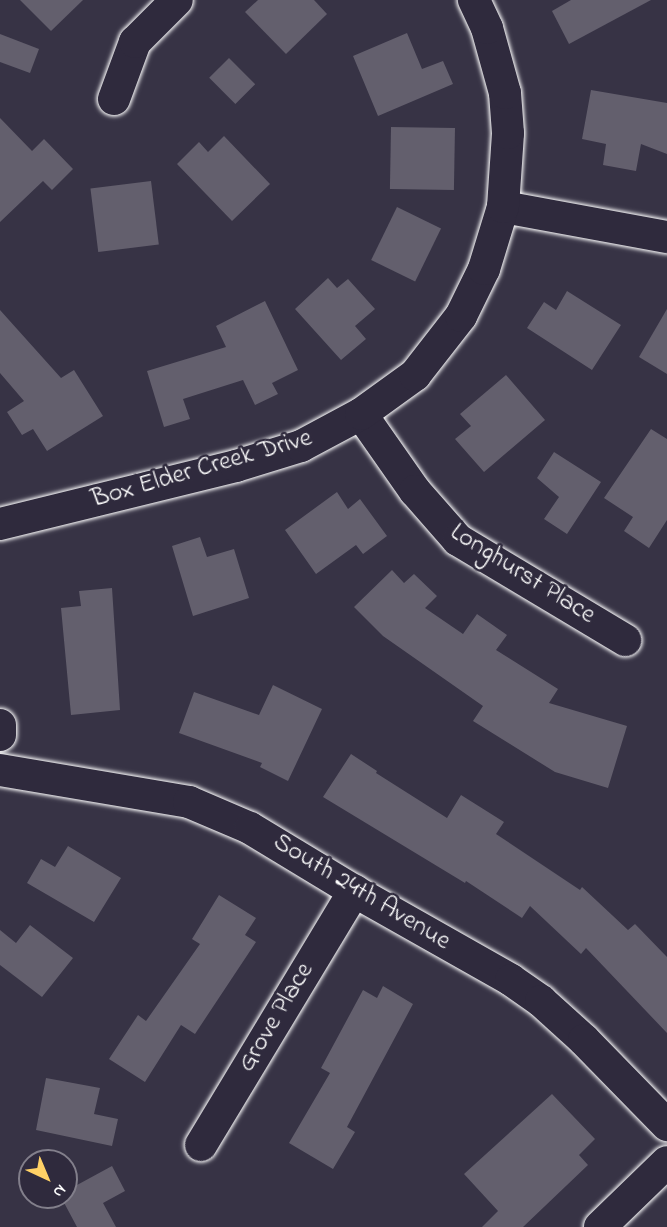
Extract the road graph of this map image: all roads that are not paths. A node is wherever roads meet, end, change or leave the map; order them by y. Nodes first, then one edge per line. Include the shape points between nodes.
1 (177, 0) edge
2 (474, 0) edge
3 (114, 99) dead end
4 (503, 207) junction
5 (667, 237) edge
6 (361, 414) junction
7 (0, 524) edge
8 (625, 640) dead end
9 (0, 726) edge
10 (0, 735) edge
11 (0, 770) edge
12 (354, 891) junction
13 (667, 1125) edge
14 (201, 1146) dead end
15 (667, 1162) edge
16 (600, 1227) edge

1 - 3 street via 135,42
2 - 4 street, Box Elder Creek Drive via 487,28 506,93 508,133
4 - 5 street
4 - 6 street, Box Elder Creek Drive via 484,269 448,334 415,375
6 - 7 street, Box Elder Creek Drive via 301,446 236,466
6 - 8 street, Longhurst Place via 415,491 458,540
9 - 10 street
11 - 12 street, South 24th Avenue via 189,802 250,828
12 - 13 street, South 24th Avenue via 541,1001
12 - 14 street, Grove Place
15 - 16 street

